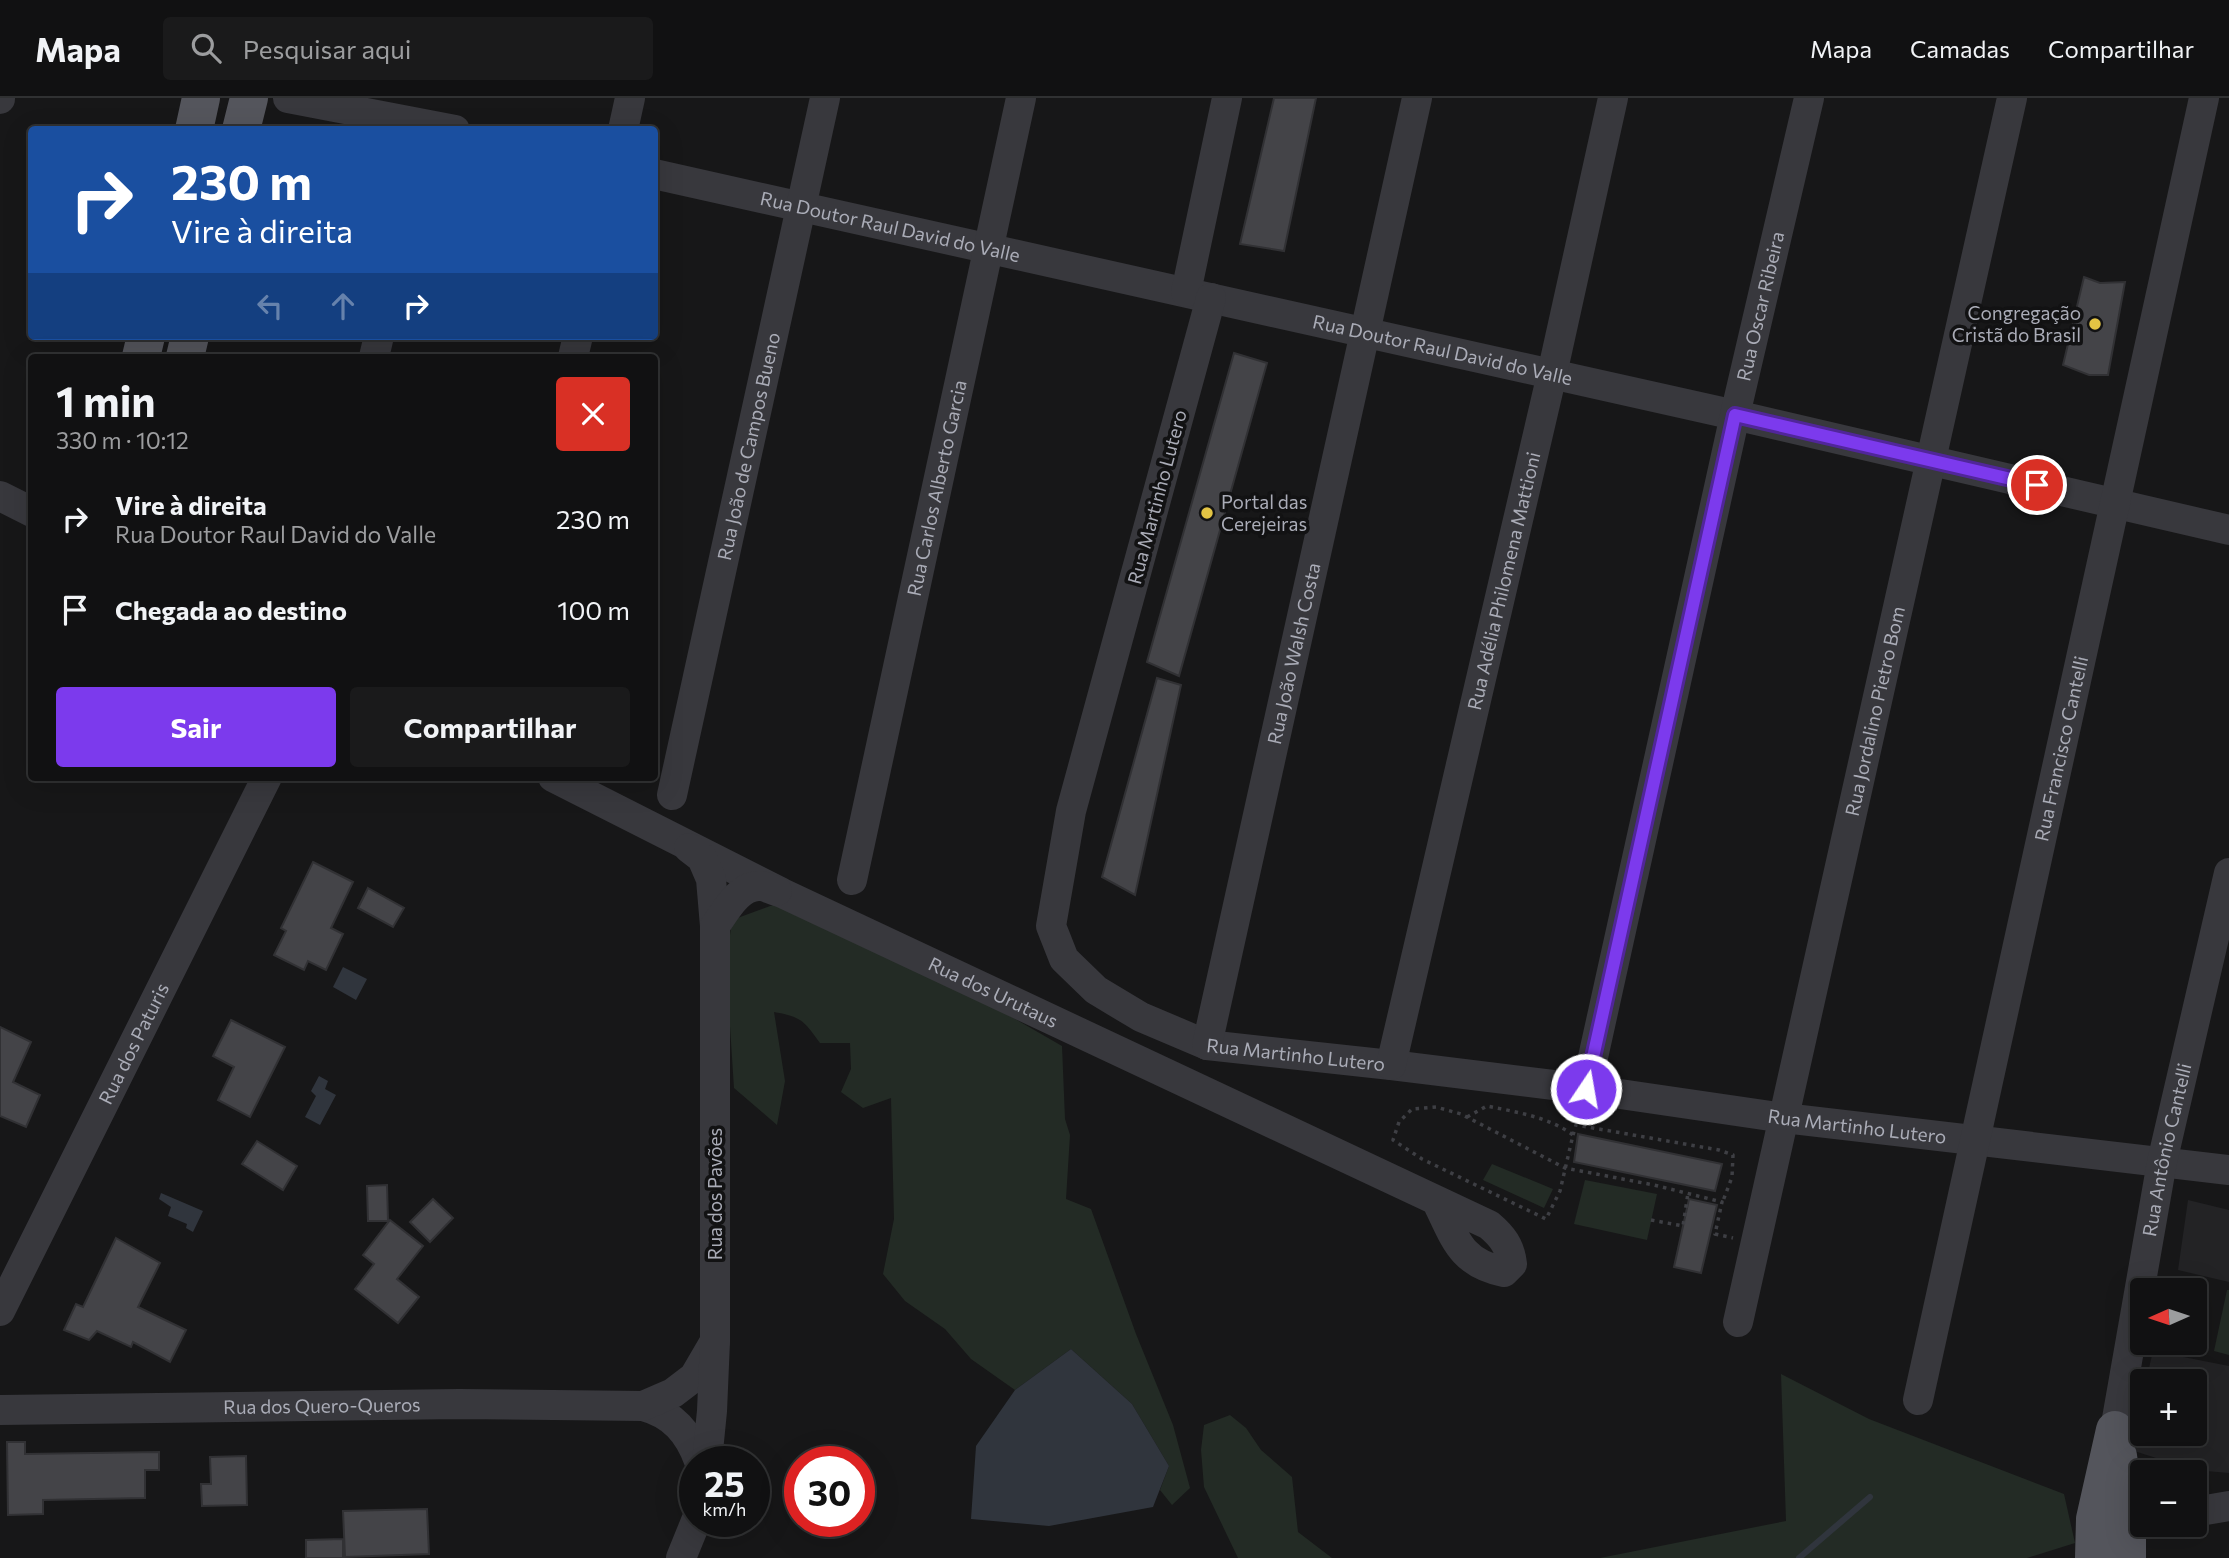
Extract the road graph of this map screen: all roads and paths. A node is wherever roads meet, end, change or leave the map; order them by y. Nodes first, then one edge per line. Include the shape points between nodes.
1 (201, 98) edge
2 (249, 98) edge
3 (288, 98) edge
4 (630, 98) edge
5 (825, 98) edge
6 (1021, 98) edge
7 (1227, 98) edge
8 (1417, 98) edge
9 (1613, 98) edge
10 (1809, 98) edge
11 (2012, 98) edge
12 (2204, 98) edge
13 (427, 117) edge
14 (195, 126) edge
15 (243, 126) edge
16 (446, 126) edge
17 (624, 126) edge
18 (658, 175) edge
19 (802, 207) junction
20 (989, 248) junction
21 (1199, 295) junction
22 (1365, 332) junction
23 (1552, 374) junction
24 (1735, 415) junction
25 (1931, 461) junction
26 (0, 496) edge
27 (2116, 503) junction
28 (28, 510) edge
29 (2229, 530) edge
30 (265, 781) edge
31 (561, 781) edge
32 (672, 795) dead end
33 (678, 839) junction
34 (2229, 873) edge
35 (852, 880) dead end
36 (782, 893) junction
37 (715, 926) junction
38 (1207, 1045) junction
39 (1391, 1065) junction
40 (1586, 1089) junction
41 (1467, 1117) junction
42 (1784, 1118) junction
43 (1573, 1135) junction
44 (1976, 1141) junction
45 (2162, 1162) junction
46 (1565, 1168) junction
47 (2229, 1170) edge
48 (1688, 1193) junction
49 (1437, 1202) dead end
50 (1723, 1202) junction
51 (1651, 1220) dead end
52 (1733, 1238) dead end
53 (0, 1311) edge
54 (1738, 1322) dead end
55 (715, 1341) junction
56 (1918, 1400) dead end
57 (643, 1406) junction
58 (0, 1410) edge
59 (2115, 1430) junction
60 (693, 1446) edge
61 (709, 1446) edge
62 (2229, 1506) edge
63 (2207, 1510) edge
64 (690, 1537) edge
65 (681, 1558) edge
66 (2094, 1558) edge
67 (2127, 1558) edge

1 - 14 main road
2 - 15 main road
3 - 13 street
4 - 17 street
5 - 19 street, Rua João de Campos Bueno
6 - 20 street, Rua Carlos Alberto Garcia
7 - 21 street, Rua Martinho Lutero
8 - 22 street, Rua João Walsh Costa
9 - 23 street, Rua Adélia Philomena Mattioni
10 - 24 street, Rua Oscar Ribeira
11 - 25 street, Rua Jordalino Pietro Bom
12 - 27 street, Rua Francisco Cantelli
13 - 16 street
18 - 19 street, Rua Doutor Raul David do Valle
19 - 20 street, Rua Doutor Raul David do Valle
19 - 32 street, Rua João de Campos Bueno
20 - 21 street, Rua Doutor Raul David do Valle
20 - 35 street, Rua Carlos Alberto Garcia
21 - 22 street, Rua Doutor Raul David do Valle
21 - 38 street, Rua Martinho Lutero via 1071,811 1051,926 1064,958 1096,990 1141,1017
22 - 23 street, Rua Doutor Raul David do Valle
22 - 38 street, Rua João Walsh Costa
23 - 24 street, Rua Doutor Raul David do Valle
23 - 39 street, Rua Adélia Philomena Mattioni
24 - 25 street, Rua Doutor Raul David do Valle
24 - 40 street, Rua Oscar Ribeira
25 - 27 street, Rua Doutor Raul David do Valle
25 - 42 street, Rua Jordalino Pietro Bom
26 - 28 street
27 - 29 street, Rua Doutor Raul David do Valle
27 - 44 street, Rua Francisco Cantelli
30 - 53 street, Rua dos Paturis
31 - 33 street, Rua dos Urutaus
33 - 36 street, Rua dos Urutaus
33 - 37 street, Rua dos Pavões via 702,858 711,879
34 - 45 street, Rua Antônio Cantelli
36 - 37 street via 759,886 745,891 730,903
36 - 49 street, Rua dos Urutaus
37 - 55 street, Rua dos Pavões
38 - 39 street, Rua Martinho Lutero
39 - 40 street, Rua Martinho Lutero
40 - 42 street, Rua Martinho Lutero
41 - 43 path via 1487,1106 1562,1126
41 - 46 path
41 - 46 path via 1436,1107 1412,1109 1399,1122 1393,1140 1422,1159 1546,1219
42 - 44 street, Rua Martinho Lutero
42 - 54 street, Rua Jordalino Pietro Bom
43 - 46 path
43 - 50 path via 1576,1125 1733,1155 1732,1177
44 - 45 street, Rua Martinho Lutero
44 - 56 street, Rua Francisco Cantelli
45 - 47 street, Rua Martinho Lutero
45 - 59 street, Rua Antônio Cantelli
46 - 48 path
48 - 50 path
48 - 51 path via 1683,1226
50 - 52 path via 1715,1234
55 - 57 street, Rua dos Quero-Queros via 694,1377 673,1393
55 - 61 street, Rua dos Pavões
57 - 58 street, Rua dos Quero-Queros
57 - 60 street, Rua dos Quero-Queros via 665,1414 687,1433
59 - 66 main road via 2095,1519
59 - 67 main road
62 - 63 street
64 - 65 street

